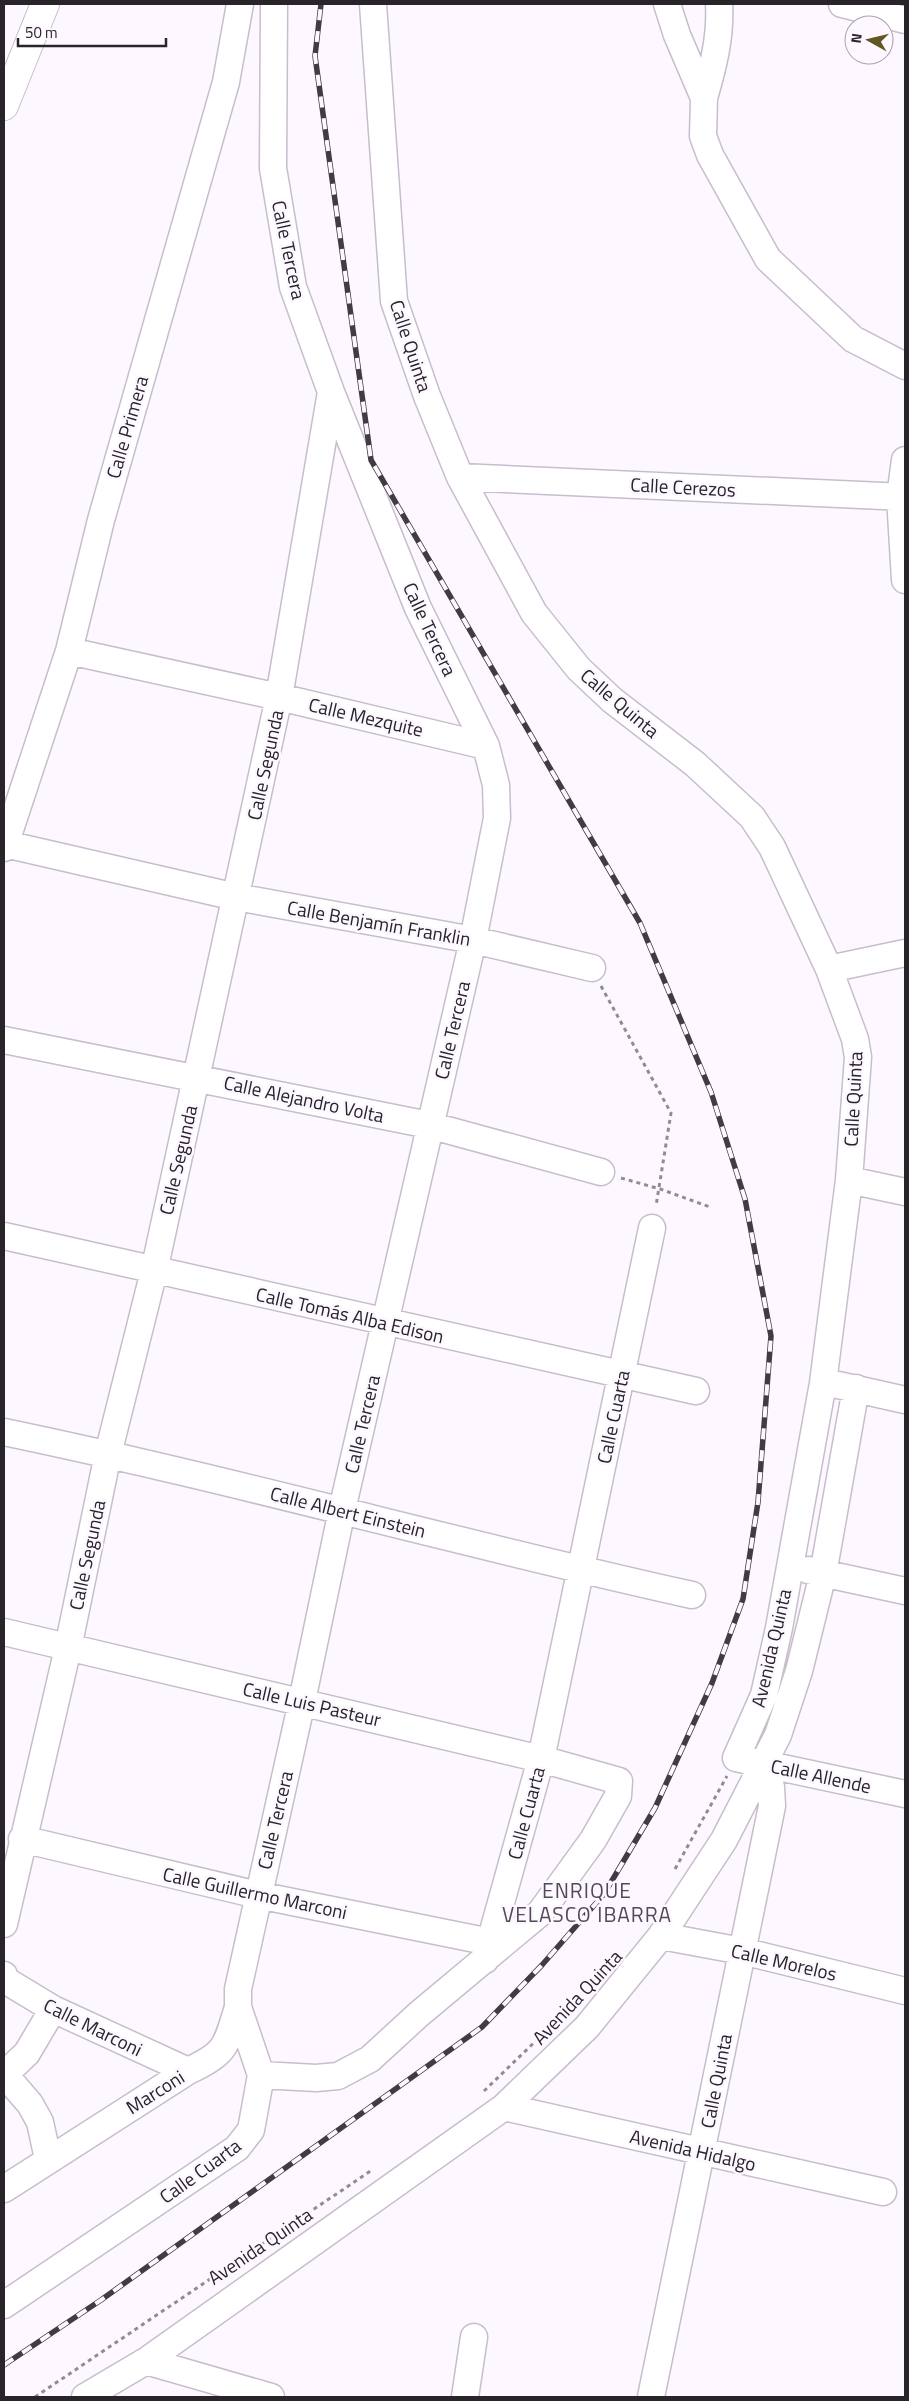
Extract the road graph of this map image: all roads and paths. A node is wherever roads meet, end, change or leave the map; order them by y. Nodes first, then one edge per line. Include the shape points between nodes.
1 (45, 4) edge
2 (240, 4) edge
3 (274, 4) edge
4 (373, 4) edge
5 (667, 4) edge
6 (719, 4) edge
7 (842, 4) edge
8 (905, 20) edge
9 (704, 98) junction
10 (4, 106) edge
11 (905, 366) edge
12 (331, 392) junction
13 (905, 460) edge
14 (460, 477) junction
15 (903, 497) edge
16 (905, 580) edge
17 (69, 651) junction
18 (279, 697) junction
19 (486, 746) junction
20 (4, 846) edge
21 (236, 897) junction
22 (473, 940) junction
23 (905, 953) edge
24 (592, 968) joint
25 (829, 969) junction
26 (4, 1040) edge
27 (197, 1078) junction
28 (429, 1125) junction
29 (601, 1172) joint
30 (849, 1180) junction
31 (660, 1189) junction
32 (905, 1192) edge
33 (710, 1207) dead end
34 (652, 1228) joint
35 (4, 1236) edge
36 (154, 1271) junction
37 (385, 1323) junction
38 (621, 1376) junction
39 (823, 1382) junction
40 (856, 1388) junction
41 (696, 1391) dead end
42 (905, 1400) edge
43 (4, 1432) edge
44 (108, 1454) junction
45 (342, 1510) junction
46 (790, 1566) junction
47 (581, 1570) junction
48 (823, 1574) junction
49 (905, 1590) edge
50 (692, 1595) dead end
51 (4, 1632) edge
52 (68, 1648) junction
53 (302, 1701) junction
54 (736, 1758) junction
55 (541, 1759) junction
56 (764, 1764) junction
57 (905, 1794) edge
58 (22, 1839) junction
59 (674, 1872) dead end
60 (258, 1895) junction
61 (4, 1924) edge
62 (662, 1936) junction
63 (487, 1951) junction
64 (742, 1951) junction
65 (4, 1975) edge
66 (905, 1991) edge
67 (578, 1999) dead end
68 (238, 2007) junction
69 (53, 2009) junction
70 (188, 2071) junction
71 (4, 2075) edge
72 (261, 2075) junction
73 (478, 2097) dead end
74 (504, 2107) junction
75 (702, 2152) junction
76 (48, 2159) junction
77 (374, 2169) dead end
78 (4, 2189) edge
79 (883, 2192) dead end
80 (4, 2305) edge
81 (474, 2337) dead end
82 (146, 2361) junction
83 (95, 2395) edge
84 (36, 2397) edge
85 (271, 2397) edge
86 (465, 2397) edge
87 (651, 2397) edge

1 - 10 main road
2 - 17 street, Calle Primera via 226,82 101,520
3 - 12 street, Calle Tercera via 273,168 293,286
4 - 14 street, Calle Quinta via 394,301
5 - 9 street
6 - 9 street via 716,55
7 - 8 street
9 - 11 street via 703,136 710,154 768,259 853,339
12 - 18 street, Calle Segunda
12 - 19 street, Calle Tercera via 418,608
13 - 15 street
14 - 15 street, Calle Cerezos
14 - 25 street, Calle Quinta via 534,613 579,669 612,700 695,764 752,817 772,846
15 - 16 street
17 - 18 street, Calle Mezquite
17 - 20 street, Calle Primera
18 - 19 street, Calle Mezquite
18 - 21 street, Calle Segunda
19 - 22 street, Calle Tercera via 496,784 497,818
20 - 21 street, Calle Benjamín Franklin
21 - 22 street, Calle Benjamín Franklin
21 - 27 street, Calle Segunda
22 - 24 street, Calle Benjamín Franklin
22 - 28 street, Calle Tercera
23 - 25 street
24 - 31 path via 671,1113
25 - 30 street, Calle Quinta via 855,1039 858,1057
26 - 27 street, Calle Alejandro Volta
27 - 28 street, Calle Alejandro Volta
27 - 36 street, Calle Segunda
28 - 29 street, Calle Alejandro Volta
28 - 37 street, Calle Tercera
29 - 31 path
30 - 32 street
30 - 39 street, Calle Quinta
31 - 33 path
31 - 34 path
34 - 38 street, Calle Cuarta
35 - 36 street, Calle Tomás Alba Edison
36 - 37 street, Calle Tomás Alba Edison
36 - 44 street, Calle Segunda
37 - 38 street, Calle Tomás Alba Edison
37 - 45 street, Calle Tercera
38 - 41 street, Calle Tomás Alba Edison
38 - 47 street, Calle Cuarta
39 - 40 street
39 - 46 street, Avenida Quinta
40 - 42 street
40 - 48 street, Avenida Quinta
43 - 44 street, Calle Albert Einstein
44 - 45 street, Calle Albert Einstein
44 - 52 street, Calle Segunda
45 - 47 street, Calle Albert Einstein
45 - 53 street, Calle Tercera
46 - 48 street
46 - 54 street, Avenida Quinta via 764,1695
47 - 50 street, Calle Albert Einstein
47 - 55 street, Calle Cuarta
48 - 49 street
48 - 56 street, Avenida Quinta via 799,1671 778,1735
51 - 52 street, Calle Luis Pasteur
52 - 53 street, Calle Luis Pasteur
52 - 58 street, Calle Segunda
53 - 55 street, Calle Luis Pasteur
53 - 60 street, Calle Tercera
54 - 56 street, Calle Allende
54 - 59 path
55 - 63 street, Calle Cuarta
55 - 63 street, Calle Luis Pasteur via 619,1781 618,1796 593,1840 540,1913
56 - 57 street, Calle Allende
56 - 62 street, Avenida Quinta via 724,1840
56 - 64 street, Calle Quinta via 771,1787 772,1806
58 - 60 street, Calle Guillermo Marconi
58 - 61 street, Calle Segunda
60 - 63 street, Calle Guillermo Marconi
60 - 68 street, Calle Tercera via 238,1989
62 - 64 street, Calle Morelos
62 - 74 street, Avenida Quinta via 586,2027
63 - 72 street via 370,2059 338,2076
64 - 66 street, Calle Morelos
64 - 75 street, Calle Quinta
65 - 69 street, Calle Marconi via 5,1980
67 - 73 path, Avenida Quinta
68 - 70 street, Marconi via 226,2046 211,2060
68 - 72 street, Calle Tercera
69 - 70 street, Calle Marconi
69 - 71 street via 27,2053
70 - 76 street, Marconi
71 - 76 street via 30,2104 40,2122
72 - 80 street, Calle Cuarta via 251,2130 237,2148
74 - 75 street, Avenida Hidalgo
74 - 82 street, Avenida Quinta
75 - 79 street, Avenida Hidalgo
75 - 87 street, Calle Quinta
76 - 78 street, Marconi
77 - 84 path, Avenida Quinta
81 - 86 street
82 - 83 street, Avenida Quinta
82 - 85 street

